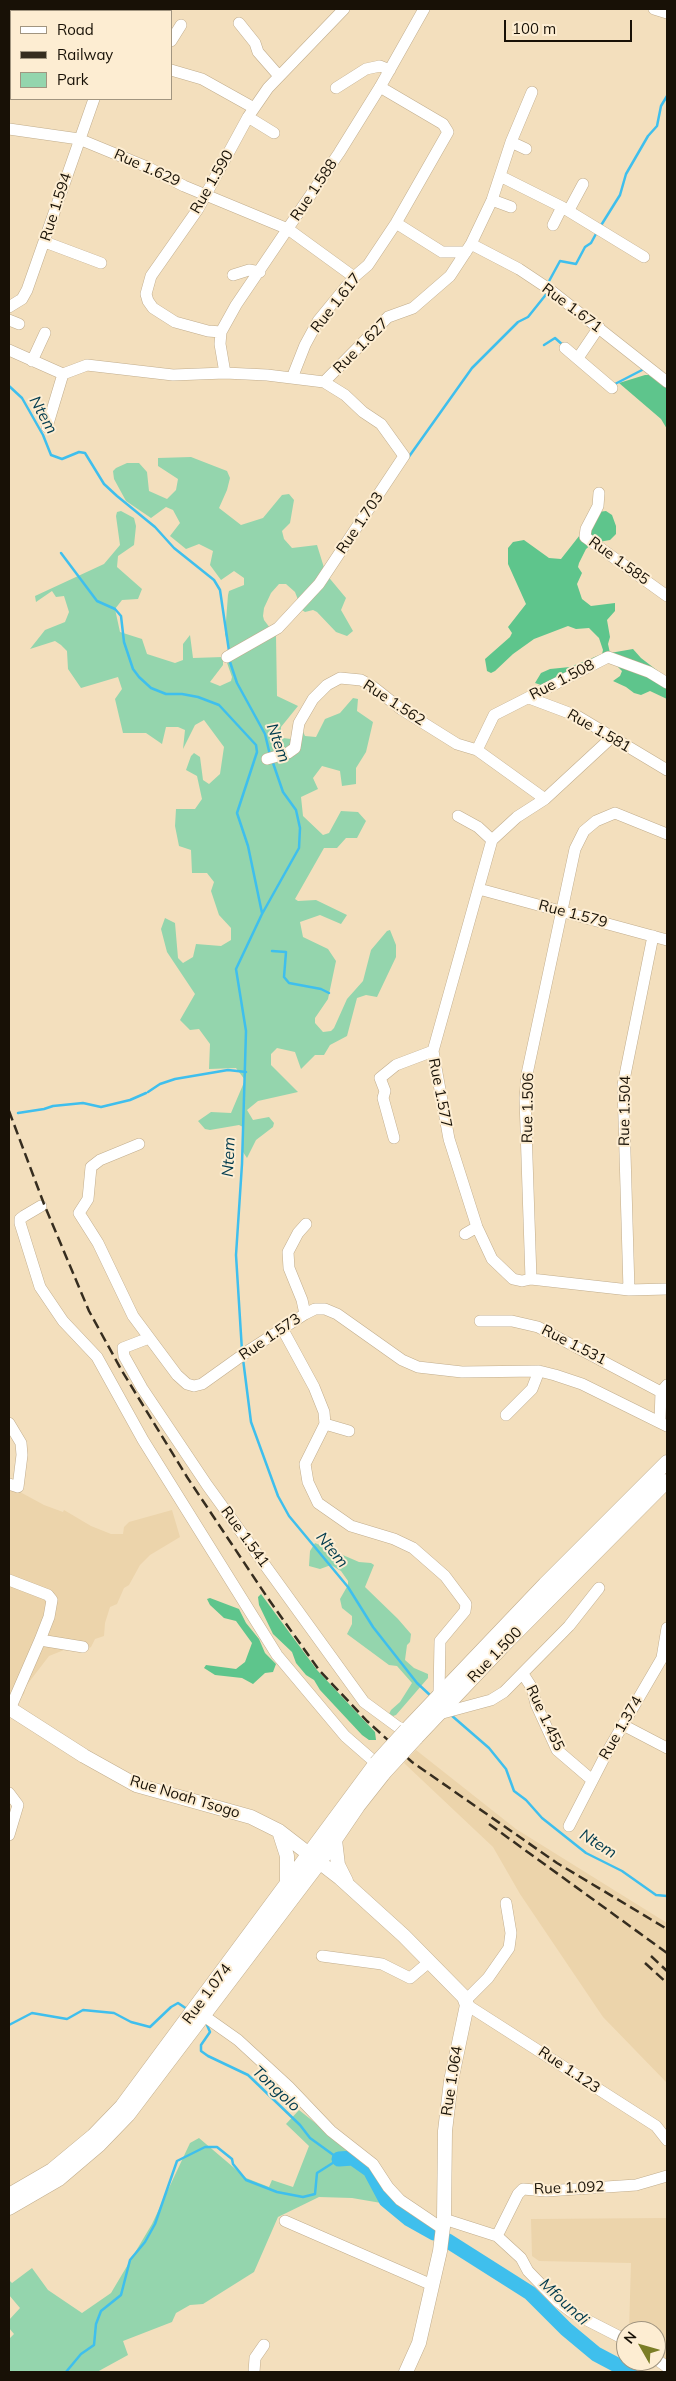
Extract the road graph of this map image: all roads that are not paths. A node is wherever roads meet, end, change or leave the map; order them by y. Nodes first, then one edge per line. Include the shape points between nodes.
1 (344, 9) edge
2 (424, 9) edge
3 (654, 9) edge
4 (667, 13) edge
5 (239, 23) dead end
6 (181, 25) dead end
7 (172, 39) edge
8 (172, 70) edge
9 (390, 70) junction
10 (279, 76) junction
11 (380, 87) junction
12 (336, 88) dead end
13 (532, 92) dead end
14 (94, 100) edge
15 (251, 113) junction
16 (9, 129) edge
17 (274, 134) dead end
18 (79, 139) junction
19 (512, 142) junction
20 (526, 149) dead end
21 (500, 176) junction
22 (583, 184) dead end
23 (206, 194) junction
24 (492, 200) junction
25 (511, 207) dead end
26 (566, 208) junction
27 (396, 223) junction
28 (554, 225) dead end
29 (288, 229) junction
30 (45, 242) junction
31 (468, 248) junction
32 (644, 257) dead end
33 (101, 263) dead end
34 (260, 272) junction
35 (233, 275) dead end
36 (354, 276) junction
37 (9, 307) edge
38 (599, 327) junction
39 (45, 332) dead end
40 (221, 332) junction
41 (565, 348) dead end
42 (9, 350) edge
43 (578, 358) junction
44 (32, 361) junction
45 (225, 373) junction
46 (64, 374) junction
47 (292, 378) junction
48 (324, 382) junction
49 (667, 382) edge
50 (612, 388) dead end
51 (47, 427) dead end
52 (599, 493) dead end
53 (667, 596) edge
54 (227, 657) dead end
55 (667, 683) edge
56 (529, 698) junction
57 (611, 738) junction
58 (477, 750) junction
59 (267, 760) dead end
60 (667, 770) edge
61 (545, 799) junction
62 (458, 816) dead end
63 (667, 834) edge
64 (492, 840) junction
65 (479, 889) junction
66 (562, 910) junction
67 (653, 936) junction
68 (667, 940) edge
69 (433, 1051) junction
70 (394, 1138) dead end
71 (139, 1144) dead end
72 (41, 1206) dead end
73 (306, 1224) dead end
74 (477, 1227) junction
75 (465, 1234) dead end
76 (531, 1279) junction
77 (667, 1289) edge
78 (629, 1290) junction
79 (305, 1314) junction
80 (480, 1321) dead end
81 (282, 1330) junction
82 (149, 1338) junction
83 (538, 1371) junction
84 (664, 1389) edge
85 (506, 1415) dead end
86 (9, 1423) edge
87 (664, 1423) edge
88 (326, 1424) junction
89 (349, 1432) dead end
90 (667, 1462) edge
91 (667, 1481) edge
92 (9, 1484) edge
93 (9, 1580) edge
94 (599, 1588) dead end
95 (667, 1628) edge
96 (40, 1640) junction
97 (83, 1647) dead end
98 (665, 1660) edge
99 (523, 1674) junction
100 (439, 1694) junction
101 (9, 1709) edge
102 (439, 1714) junction
103 (622, 1725) junction
104 (411, 1734) junction
105 (667, 1748) edge
106 (380, 1768) junction
107 (592, 1780) junction
108 (9, 1793) edge
109 (569, 1826) dead end
110 (279, 1831) junction
111 (9, 1835) edge
112 (335, 1840) junction
113 (315, 1858) junction
114 (287, 1884) junction
115 (354, 1891) junction
116 (506, 1903) dead end
117 (253, 1940) junction
118 (322, 1956) dead end
119 (429, 1962) junction
120 (466, 2002) junction
121 (199, 2012) junction
122 (667, 2140) edge
123 (667, 2176) edge
124 (9, 2196) edge
125 (9, 2208) edge
126 (285, 2221) dead end
127 (444, 2224) junction
128 (497, 2236) junction
129 (432, 2285) junction
130 (616, 2335) edge
131 (264, 2345) dead end
132 (254, 2372) edge
133 (406, 2372) edge

1 - 10 street, Rue 1.590
2 - 9 street, Rue 1.588
3 - 4 street
5 - 10 street
6 - 7 street
8 - 15 street via 202,79
9 - 11 street, Rue 1.588
9 - 12 street via 380,66 366,68
10 - 15 street, Rue 1.590
11 - 27 street, Rue 1.617 via 448,130
11 - 29 street, Rue 1.588
13 - 19 street, Rue 1.627
14 - 18 street, Rue 1.594
15 - 17 street
15 - 23 street, Rue 1.590
16 - 18 street, Rue 1.629
18 - 23 street, Rue 1.629
18 - 30 street, Rue 1.594
19 - 20 street
19 - 21 street, Rue 1.627
21 - 24 street, Rue 1.627
21 - 26 street
22 - 26 street
23 - 29 street, Rue 1.629
23 - 40 street, Rue 1.590 via 151,276 146,294 153,308 175,322
24 - 25 street
24 - 31 street, Rue 1.627
26 - 28 street
26 - 32 street
27 - 31 street via 442,252
27 - 36 street, Rue 1.617 via 368,265
29 - 34 street, Rue 1.588
29 - 36 street, Rue 1.629
30 - 33 street
30 - 37 street, Rue 1.594 via 27,290 22,299
31 - 38 street, Rue 1.671 via 519,269
31 - 48 street, Rue 1.627 via 450,276 413,308 388,317
34 - 35 street via 249,270
34 - 40 street, Rue 1.588
36 - 47 street, Rue 1.617 via 318,321
38 - 43 street
38 - 49 street, Rue 1.671
39 - 44 street
40 - 45 street
41 - 43 street
42 - 44 street
43 - 50 street
44 - 46 street
45 - 46 street via 173,375 87,365
45 - 47 street
46 - 51 street
47 - 48 street, Rue 1.627
48 - 54 street, Rue 1.703 via 381,424 404,456 319,584 278,628
52 - 53 street, Rue 1.585 via 598,506 585,537
55 - 56 street, Rue 1.508 via 649,672 608,657
56 - 57 street, Rue 1.581 via 577,716
56 - 58 street, Rue 1.508 via 494,715
57 - 60 street, Rue 1.581
57 - 61 street
58 - 59 street, Rue 1.562 via 457,744 401,709 372,686 360,680 340,678 326,684 313,699 299,723 295,748
58 - 61 street, Rue 1.562
61 - 64 street
62 - 64 street via 478,827
63 - 66 street, Rue 1.506 via 615,813 596,821 584,831 575,849
64 - 65 street, Rue 1.577
65 - 66 street, Rue 1.579
65 - 69 street, Rue 1.577
66 - 67 street, Rue 1.579
66 - 76 street, Rue 1.506 via 527,1074
67 - 68 street, Rue 1.579
67 - 78 street, Rue 1.504 via 623,1086
69 - 70 street via 396,1065 380,1078
69 - 74 street, Rue 1.577 via 450,1139
71 - 82 street, Rue 1.573 via 91,1167 88,1199 79,1213 98,1243 133,1316
72 - 106 street via 20,1219 40,1288 63,1321 97,1357 143,1440 277,1655 345,1736
73 - 79 street via 288,1252 289,1268
74 - 75 street
74 - 76 street, Rue 1.577 via 492,1259 503,1270 513,1279
76 - 78 street, Rue 1.577
77 - 78 street, Rue 1.577
79 - 81 street, Rue 1.573
79 - 83 street, Rue 1.573 via 325,1309 337,1314 384,1349 418,1367 453,1371
80 - 84 street, Rue 1.531 via 512,1321 538,1326
81 - 82 street, Rue 1.573 via 202,1384 194,1386 177,1376
81 - 88 street via 314,1387
82 - 104 street, Rue 1.541 via 123,1348 124,1356 142,1388 206,1484 364,1702
83 - 85 street via 532,1389
83 - 87 street, Rue 1.573 via 582,1384
84 - 87 street
86 - 92 street via 21,1443 22,1455 18,1488
88 - 89 street
88 - 100 street via 305,1464 308,1482 318,1503 351,1526 413,1548 445,1576 466,1604 465,1611 440,1641
90 - 100 main road, Rue 1.500
91 - 102 main road, Rue 1.500
93 - 96 street via 48,1595 52,1600
94 - 99 street via 569,1626
95 - 98 street, Rue 1.374
96 - 97 street
96 - 101 street
98 - 103 street, Rue 1.374
99 - 102 street via 491,1700
99 - 107 street, Rue 1.455 via 557,1750
100 - 104 main road, Rue 1.500
101 - 110 main road, Rue Noah Tsogo via 128,1781 156,1792 251,1817
102 - 104 main road, Rue 1.500
103 - 105 street
103 - 107 street, Rue 1.374
104 - 106 main road, bridge
106 - 112 main road
106 - 113 main road, Rue 1.074
107 - 109 street, Rue 1.374
108 - 111 street via 18,1805
110 - 113 main road, Rue Noah Tsogo
110 - 114 main road via 287,1856
112 - 113 main road, Rue 1.074
112 - 115 main road via 338,1865
113 - 114 main road, Rue 1.074
113 - 115 main road
113 - 117 main road, Rue 1.074
114 - 117 main road, Rue 1.074
115 - 119 main road
116 - 120 street via 511,1932 509,1948
117 - 121 main road, Rue 1.074
118 - 119 street via 382,1964 410,1978
119 - 120 main road
120 - 122 street, Rue 1.123 via 656,2126
120 - 127 main road, Rue 1.064 via 445,2131
121 - 124 main road, Rue 1.074 via 93,2136 52,2170
121 - 125 main road, Rue 1.074 via 128,2115 99,2145 59,2179
121 - 127 street via 238,2040 331,2130 373,2164 400,2200
123 - 128 street, Rue 1.092 via 636,2185 546,2191 524,2189 518,2194
126 - 129 street
127 - 128 street
127 - 129 main road, Rue 1.064
128 - 130 street via 521,2258 528,2271 557,2301
129 - 133 main road, Rue 1.064 via 419,2343
131 - 132 street via 255,2358

